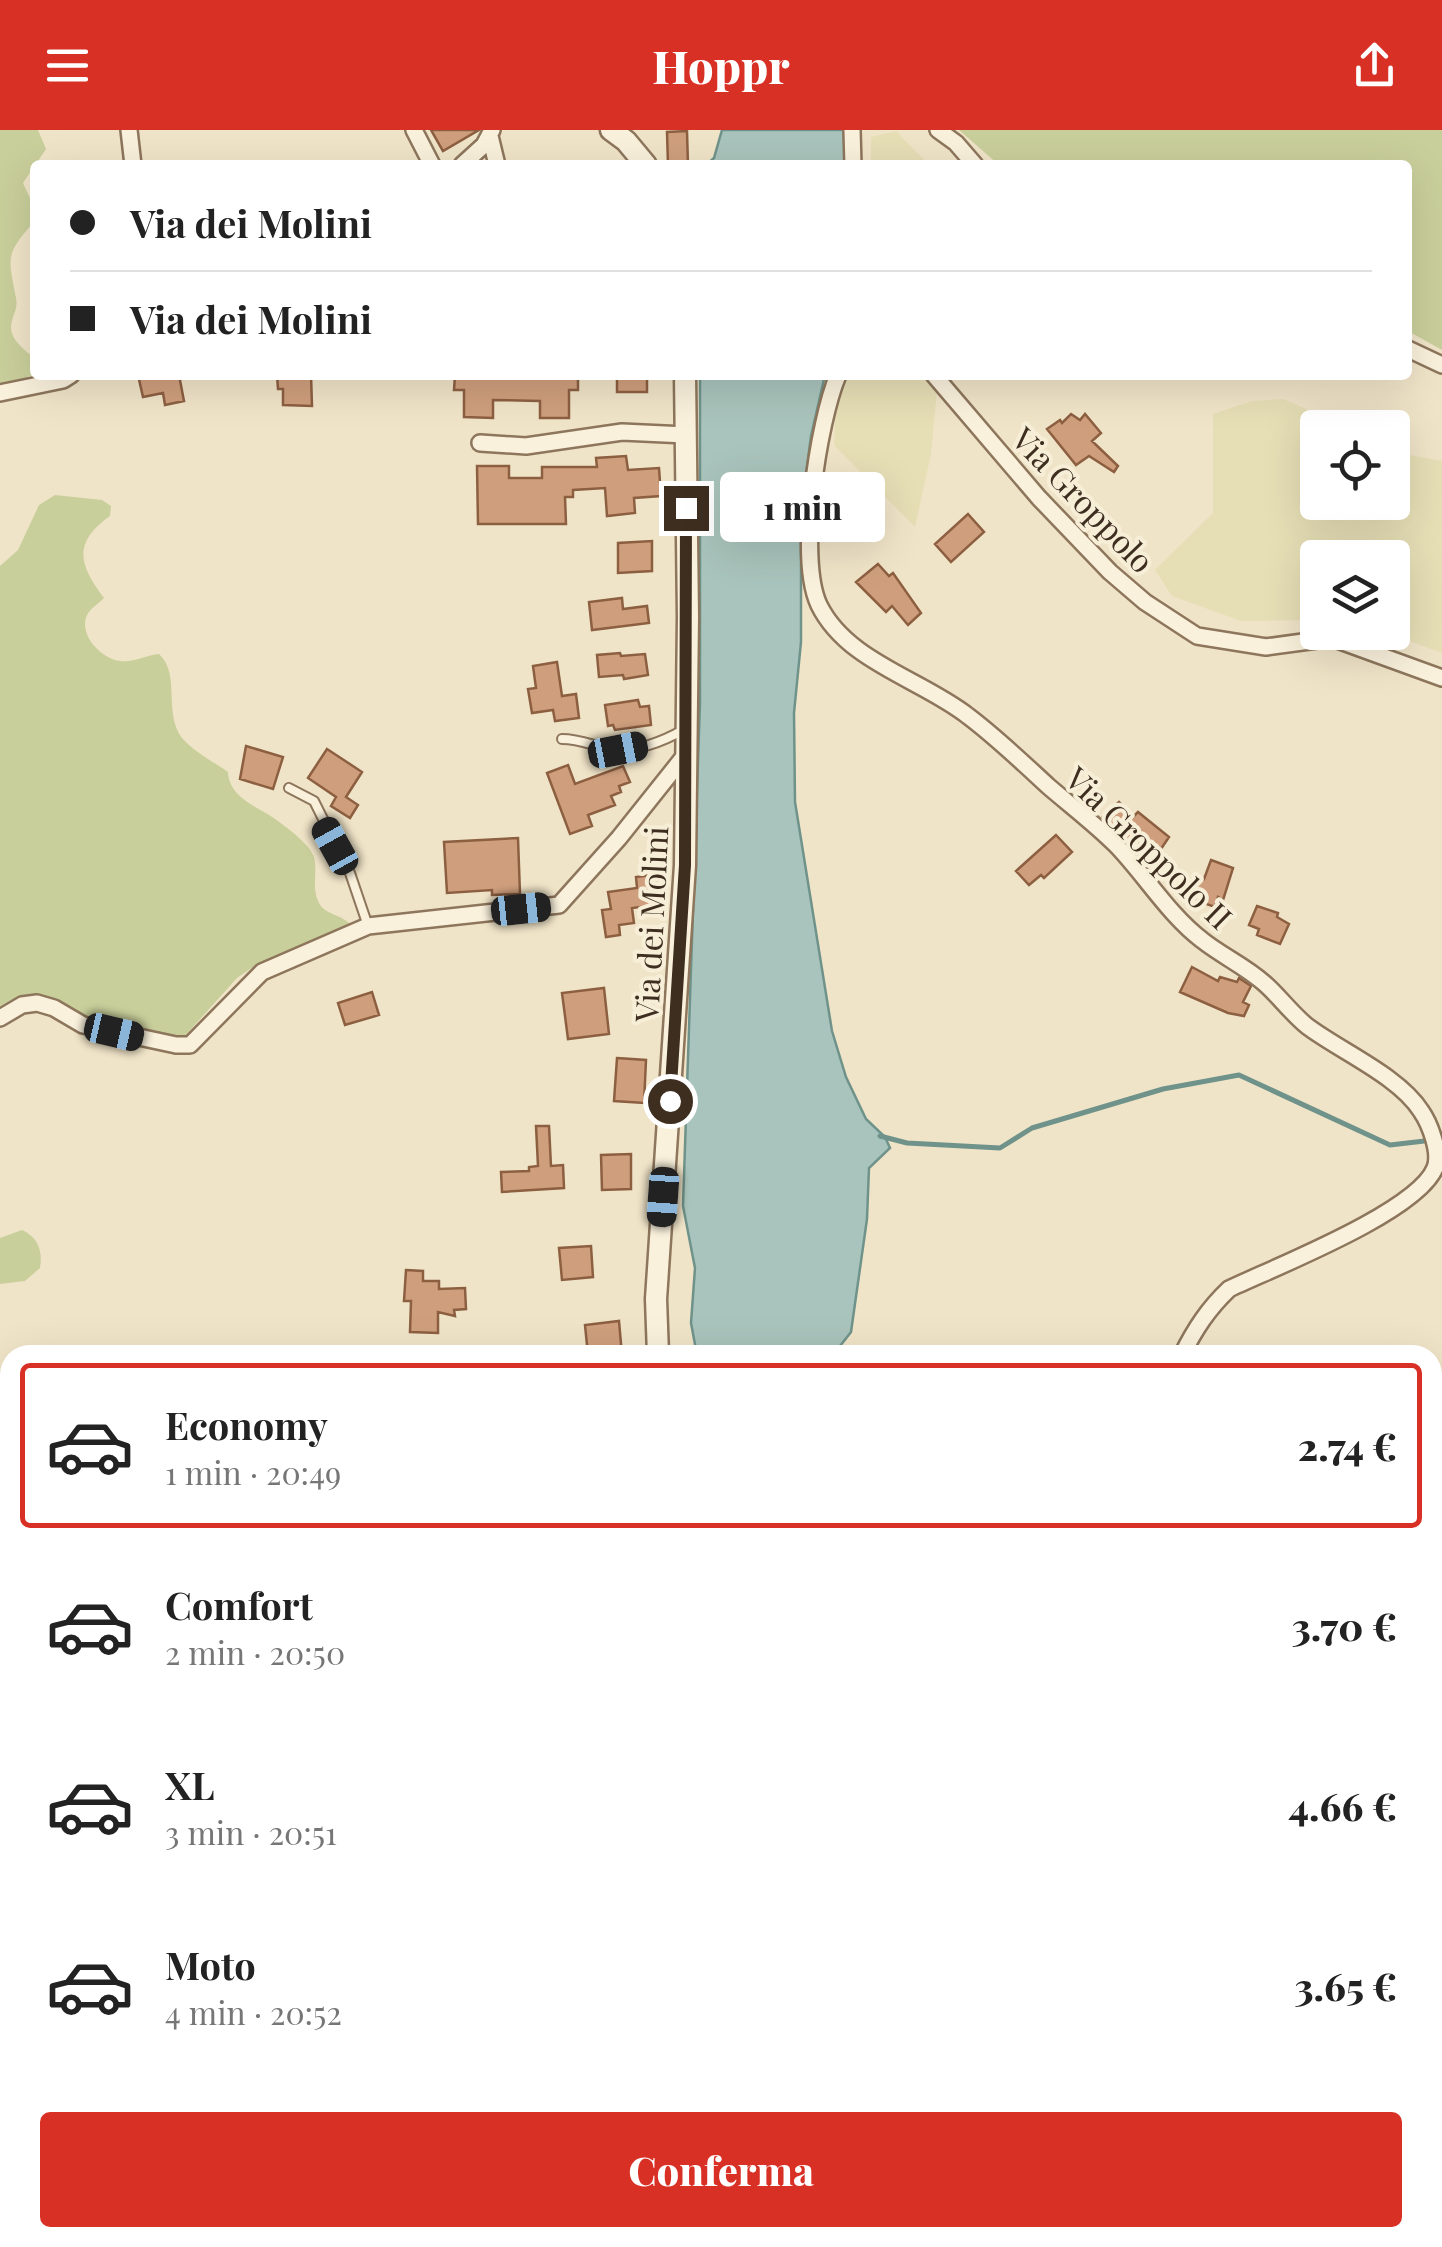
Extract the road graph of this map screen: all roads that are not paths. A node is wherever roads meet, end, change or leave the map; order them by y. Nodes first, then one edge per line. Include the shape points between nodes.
1 (129, 130) edge
2 (414, 130) edge
3 (610, 130) edge
4 (852, 130) edge
5 (938, 130) edge
6 (491, 133) edge
7 (132, 160) edge
8 (429, 160) edge
9 (467, 160) edge
10 (498, 160) edge
11 (642, 160) edge
12 (853, 160) edge
13 (971, 160) edge
14 (1412, 351) edge
15 (1442, 366) edge
16 (64, 380) edge
17 (686, 380) edge
18 (837, 380) edge
19 (938, 380) edge
20 (0, 392) edge
21 (686, 435) junction
22 (480, 443) dead end
23 (1442, 678) edge
24 (686, 728) junction
25 (562, 739) dead end
26 (686, 754) junction
27 (289, 788) dead end
28 (368, 926) junction
29 (0, 1018) edge
30 (658, 1345) edge
31 (1188, 1345) edge

1 - 7 street
2 - 8 street
3 - 11 street
4 - 12 street
5 - 13 street
6 - 9 street
6 - 10 street
14 - 15 street
16 - 20 street
17 - 21 street, Via dei Molini
18 - 31 street, Via Groppolo II via 812,493 812,582 834,628 970,717 1115,844 1203,942 1268,986 1304,1024 1400,1088 1421,1110 1431,1134 1435,1167 1419,1192 1230,1290 1211,1306
19 - 23 street, Via Groppolo via 1110,572 1197,636 1266,647 1332,638
21 - 22 street via 622,432 526,446
21 - 24 street, Via dei Molini
24 - 25 lane via 618,750
24 - 26 street, Via dei Molini
26 - 28 street via 559,905
26 - 30 street, Via dei Molini
27 - 28 lane via 314,800
28 - 29 street via 262,972 190,1045 82,1025 37,1003

